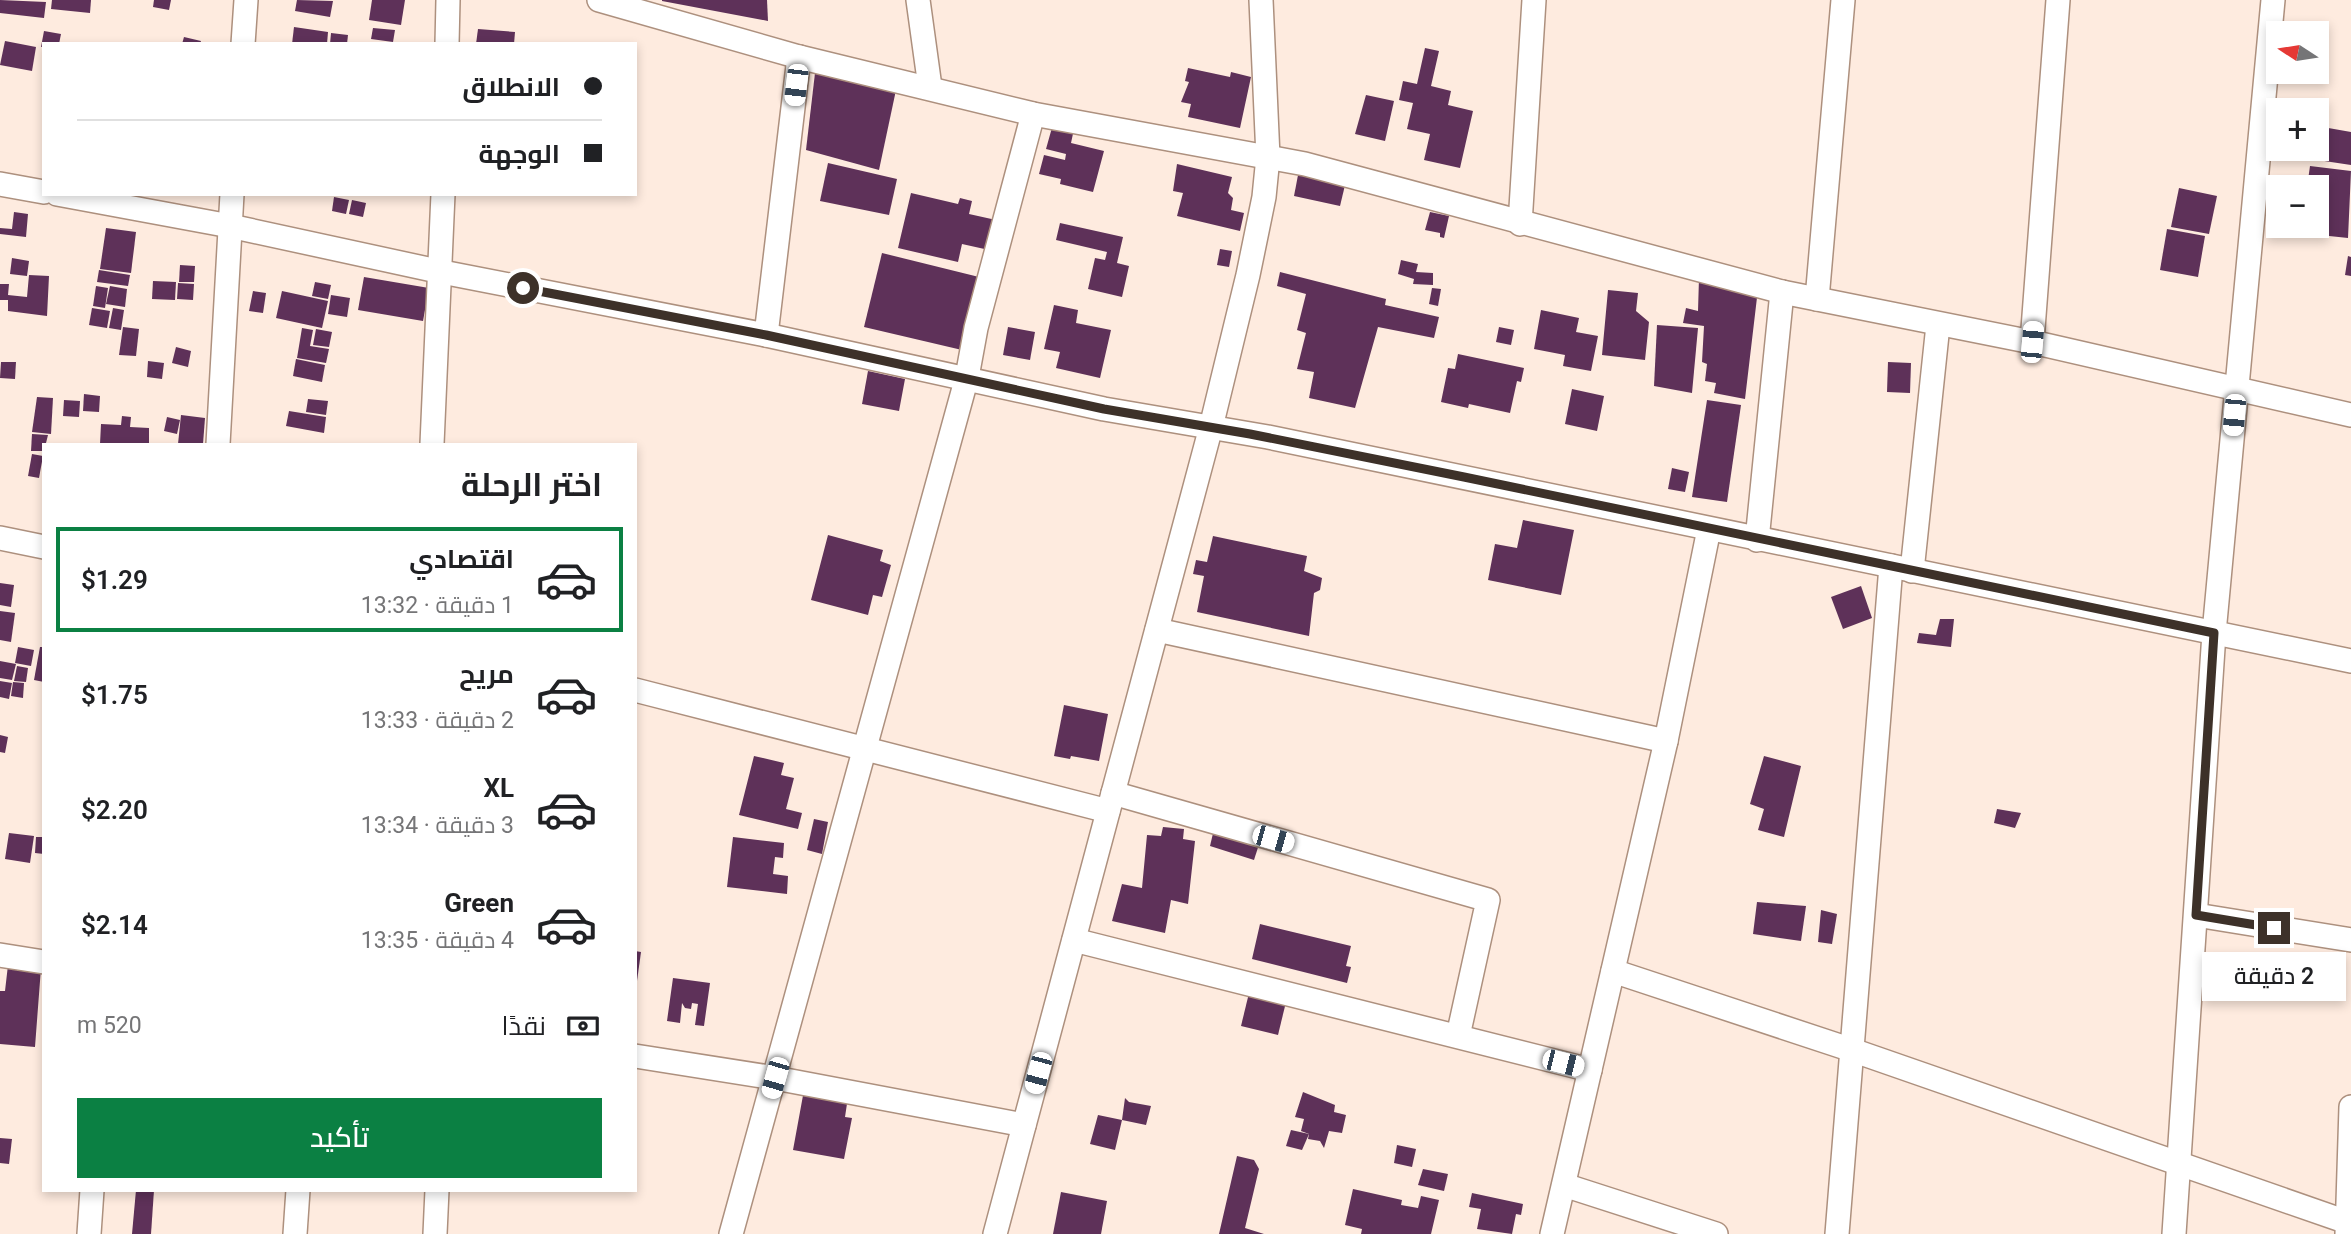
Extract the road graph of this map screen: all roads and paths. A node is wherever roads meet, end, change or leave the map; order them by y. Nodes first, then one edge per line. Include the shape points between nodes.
1 (246, 0) edge
2 (448, 0) edge
3 (599, 0) edge
4 (918, 0) edge
5 (1261, 0) edge
6 (1535, 0) edge
7 (1843, 0) edge
8 (2058, 0) edge
9 (2273, 0) edge
10 (243, 42) edge
11 (447, 42) edge
12 (799, 57) junction
13 (930, 87) junction
14 (1034, 114) junction
15 (1268, 157) junction
16 (0, 184) edge
17 (42, 192) edge
18 (68, 196) edge
19 (232, 196) edge
20 (443, 196) edge
21 (1520, 224) junction
22 (230, 226) junction
23 (442, 272) junction
24 (1782, 292) junction
25 (1817, 299) junction
26 (1938, 325) junction
27 (766, 335) junction
28 (2032, 342) junction
29 (967, 377) junction
30 (2236, 387) junction
31 (2351, 415) edge
32 (1211, 427) junction
33 (218, 443) edge
34 (432, 443) edge
35 (1709, 529) junction
36 (0, 538) edge
37 (1757, 540) junction
38 (42, 547) edge
39 (1902, 569) junction
40 (1157, 630) junction
41 (2214, 633) junction
42 (2351, 662) edge
43 (637, 691) edge
44 (1666, 741) junction
45 (865, 748) junction
46 (1110, 802) junction
47 (2196, 915) junction
48 (1074, 940) junction
49 (2351, 940) edge
50 (0, 955) edge
51 (42, 962) edge
52 (1613, 971) junction
53 (1458, 1036) junction
54 (1852, 1050) junction
55 (637, 1056) edge
56 (1590, 1070) junction
57 (775, 1078) junction
58 (2351, 1107) edge
59 (1024, 1125) junction
60 (2180, 1164) junction
61 (1564, 1185) junction
62 (92, 1192) edge
63 (298, 1192) edge
64 (438, 1192) edge
65 (2347, 1228) edge
66 (89, 1234) edge
67 (295, 1234) edge
68 (435, 1234) edge
69 (731, 1234) edge
70 (995, 1234) edge
71 (1552, 1234) edge
72 (1716, 1234) edge
73 (1837, 1234) edge
74 (2174, 1234) edge

1 - 10 street
2 - 11 street
3 - 12 street
4 - 13 street
5 - 15 street
6 - 21 street
7 - 25 street
8 - 28 street
9 - 30 street
12 - 13 street
12 - 27 street
13 - 14 street
14 - 15 street
14 - 29 street
15 - 21 street
15 - 32 street via 1248,275
16 - 17 street
18 - 22 street
19 - 22 street
20 - 23 street
21 - 24 street
22 - 23 street
22 - 33 street
23 - 27 street
23 - 34 street
24 - 25 street
24 - 37 street
25 - 26 street
26 - 28 street
26 - 39 street
27 - 29 street
28 - 30 street
29 - 32 street via 1104,409
29 - 45 street
30 - 31 street
30 - 41 street
32 - 35 street
32 - 40 street
35 - 37 street
35 - 44 street
36 - 38 street
37 - 39 street
39 - 41 street
39 - 54 street
40 - 44 street
40 - 46 street
41 - 42 street
41 - 47 street
43 - 45 street
44 - 52 street
45 - 46 street
45 - 57 street
46 - 48 street
46 - 53 street via 1488,900
47 - 49 street
47 - 60 street
48 - 53 street
48 - 59 street
50 - 51 street
52 - 54 street
52 - 56 street
53 - 56 street
54 - 60 street
54 - 73 street
55 - 57 street
56 - 61 street
57 - 59 street
57 - 69 street
58 - 65 street
59 - 70 street
60 - 65 street
60 - 74 street
61 - 71 street
61 - 72 street
62 - 66 street
63 - 67 street
64 - 68 street

